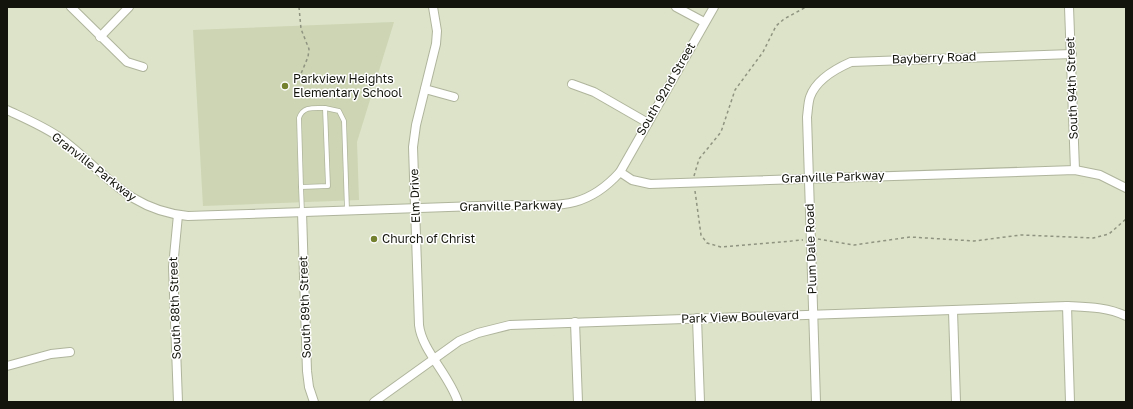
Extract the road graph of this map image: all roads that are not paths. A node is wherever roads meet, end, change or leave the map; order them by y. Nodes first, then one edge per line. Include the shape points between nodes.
1 (71, 7) edge
2 (129, 7) edge
3 (433, 7) edge
4 (676, 7) edge
5 (714, 7) edge
6 (1069, 7) edge
7 (704, 22) junction
8 (100, 37) junction
9 (1072, 54) junction
10 (143, 67) dead end
11 (572, 84) dead end
12 (425, 89) junction
13 (454, 97) dead end
14 (810, 97) joint
15 (325, 108) junction
16 (7, 110) edge
17 (648, 123) junction
18 (1075, 170) junction
19 (620, 172) junction
20 (809, 178) junction
21 (301, 187) junction
22 (1126, 188) edge
23 (415, 208) junction
24 (347, 210) junction
25 (302, 212) junction
26 (178, 215) junction
27 (1066, 306) junction
28 (953, 311) junction
29 (813, 315) junction
30 (1126, 316) edge
31 (697, 318) junction
32 (575, 322) junction
33 (70, 352) dead end
34 (434, 358) junction
35 (7, 366) edge
36 (178, 402) edge
37 (314, 402) edge
38 (374, 402) edge
39 (458, 402) edge
40 (578, 402) edge
41 (700, 402) edge
42 (816, 402) edge
43 (956, 402) edge
44 (1070, 402) edge

1 - 8 street
2 - 8 street
3 - 12 street, Elm Drive via 437,36
4 - 7 street
5 - 7 street, South 92nd Street
6 - 9 street, South 94th Street
7 - 17 street, South 92nd Street
8 - 10 street via 127,62
9 - 14 street, Bayberry Road via 851,62 836,69 820,82
9 - 18 street, South 94th Street
11 - 17 street via 594,92
12 - 13 street
12 - 23 street, Elm Drive via 413,147
14 - 20 street, Plum Dale Road via 807,117
15 - 21 lane via 306,109 299,118
15 - 21 lane via 328,186
15 - 24 lane via 338,111 344,121
16 - 26 street, Granville Parkway via 58,137 130,197 158,210
17 - 19 street, South 92nd Street
18 - 20 street, Granville Parkway
18 - 22 street, Granville Parkway via 1105,176
19 - 20 street, Granville Parkway via 637,182 650,184
19 - 23 street, Granville Parkway via 592,195 559,206
20 - 29 street, Plum Dale Road
21 - 25 lane
23 - 24 street, Granville Parkway
23 - 34 street, Elm Drive via 419,330 422,340
24 - 25 street, Granville Parkway
25 - 26 street, Granville Parkway
25 - 37 street, South 89th Street via 307,371
26 - 36 street, South 88th Street via 173,267
27 - 28 street, Park View Boulevard
27 - 30 street, Park View Boulevard via 1113,310
27 - 44 street
28 - 29 street, Park View Boulevard
28 - 43 street
29 - 31 street, Park View Boulevard
29 - 42 street, Plum Dale Road
31 - 32 street, Park View Boulevard
31 - 41 street
32 - 34 street, Park View Boulevard via 526,324 485,330 459,341
32 - 40 street
33 - 35 street via 51,354
34 - 38 street, Park View Boulevard
34 - 39 street, Elm Drive via 445,373

